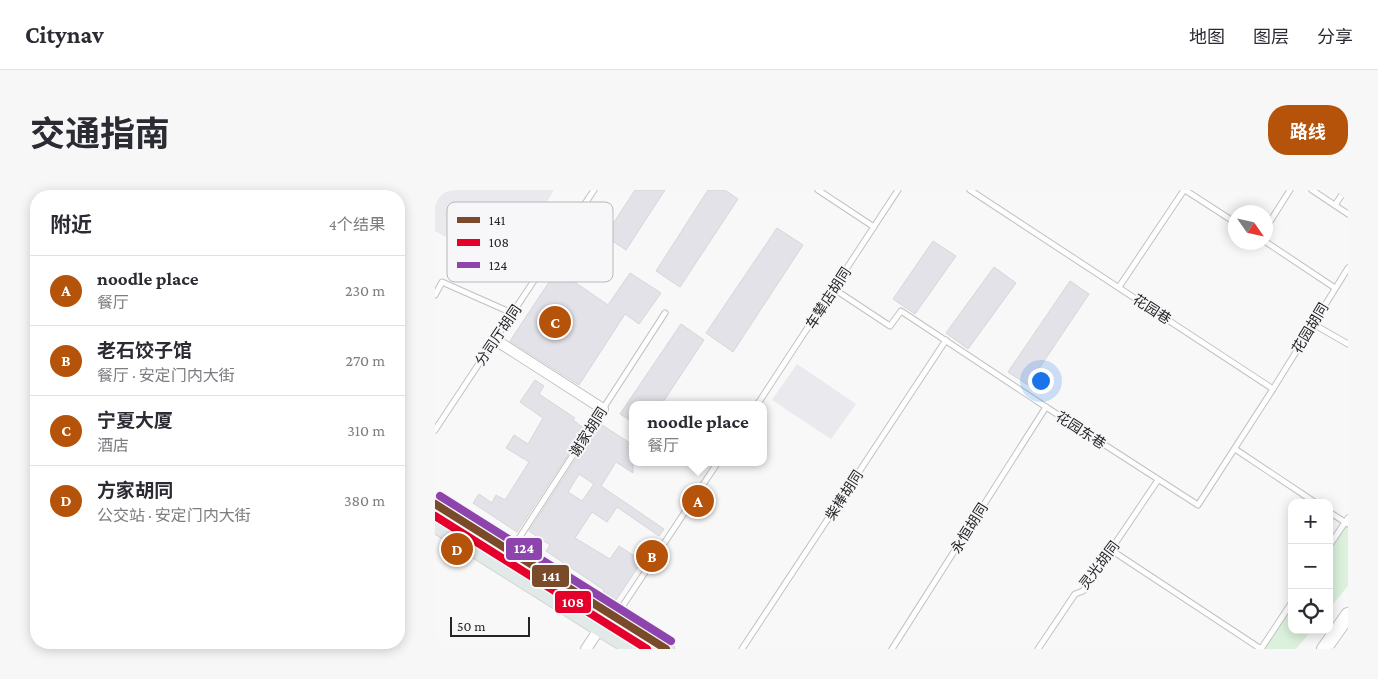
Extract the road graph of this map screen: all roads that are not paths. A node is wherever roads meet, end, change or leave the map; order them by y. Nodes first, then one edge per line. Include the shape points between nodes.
1 (594, 190) edge
2 (819, 190) edge
3 (898, 190) edge
4 (970, 190) edge
5 (1184, 190) edge
6 (1290, 190) edge
7 (1313, 190) edge
8 (1345, 190) edge
9 (586, 202) edge
10 (1335, 205) junction
11 (1348, 214) edge
12 (1273, 216) edge
13 (1228, 218) edge
14 (875, 227) junction
15 (1273, 247) edge
16 (1348, 268) edge
17 (533, 282) edge
18 (1119, 287) junction
19 (1335, 288) junction
20 (834, 289) junction
21 (435, 295) edge
22 (512, 313) junction
23 (665, 313) dead end
24 (1313, 324) junction
25 (494, 339) junction
26 (946, 340) junction
27 (1348, 344) edge
28 (1273, 389) junction
29 (760, 401) edge
30 (1046, 408) junction
31 (603, 409) junction
32 (435, 430) edge
33 (1235, 449) junction
34 (715, 466) edge
35 (1158, 480) junction
36 (1310, 499) edge
37 (435, 504) edge
38 (1333, 514) edge
39 (1347, 521) edge
40 (435, 524) edge
41 (1330, 544) edge
42 (1111, 550) junction
43 (511, 552) junction
44 (1288, 608) edge
45 (609, 613) junction
46 (1348, 615) edge
47 (599, 628) junction
48 (586, 649) edge
49 (633, 649) edge
50 (666, 649) edge
51 (742, 649) edge
52 (892, 649) edge
53 (1038, 649) edge
54 (1261, 649) edge
55 (1324, 649) edge

1 - 9 lane, 分司厅胡同
2 - 14 lane
3 - 14 lane, 车辇店胡同
4 - 18 lane, 花园巷
5 - 13 lane
5 - 18 lane
6 - 12 lane
7 - 10 lane
8 - 10 lane
10 - 11 lane
14 - 20 lane, 车辇店胡同
15 - 19 lane
16 - 19 lane, 花园胡同
17 - 22 lane, 分司厅胡同
18 - 28 lane, 花园巷
19 - 24 lane, 花园胡同
20 - 26 lane, 花园东巷 via 890,326 901,311
20 - 29 lane, 车辇店胡同
21 - 22 lane via 442,282
22 - 25 lane, 分司厅胡同
23 - 31 lane, 谢家胡同
24 - 27 lane
24 - 28 lane, 花园胡同
25 - 31 street
25 - 32 lane, 分司厅胡同
26 - 30 lane, 花园东巷
26 - 51 lane, 柴棒胡同
28 - 33 lane
30 - 35 lane, 花园东巷
30 - 52 lane, 永恒胡同
31 - 43 lane, 谢家胡同
33 - 35 lane, 花园东巷 via 1198,504
33 - 36 lane
34 - 45 lane via 622,607 614,606
35 - 42 lane, 灵光胡同
37 - 43 main road
38 - 39 lane
39 - 41 lane
40 - 47 main road
42 - 53 lane, 灵光胡同 via 1083,591 1075,594
42 - 54 lane
43 - 45 main road
44 - 54 lane
45 - 47 street
45 - 50 main road
46 - 55 street
47 - 48 street
47 - 49 main road

